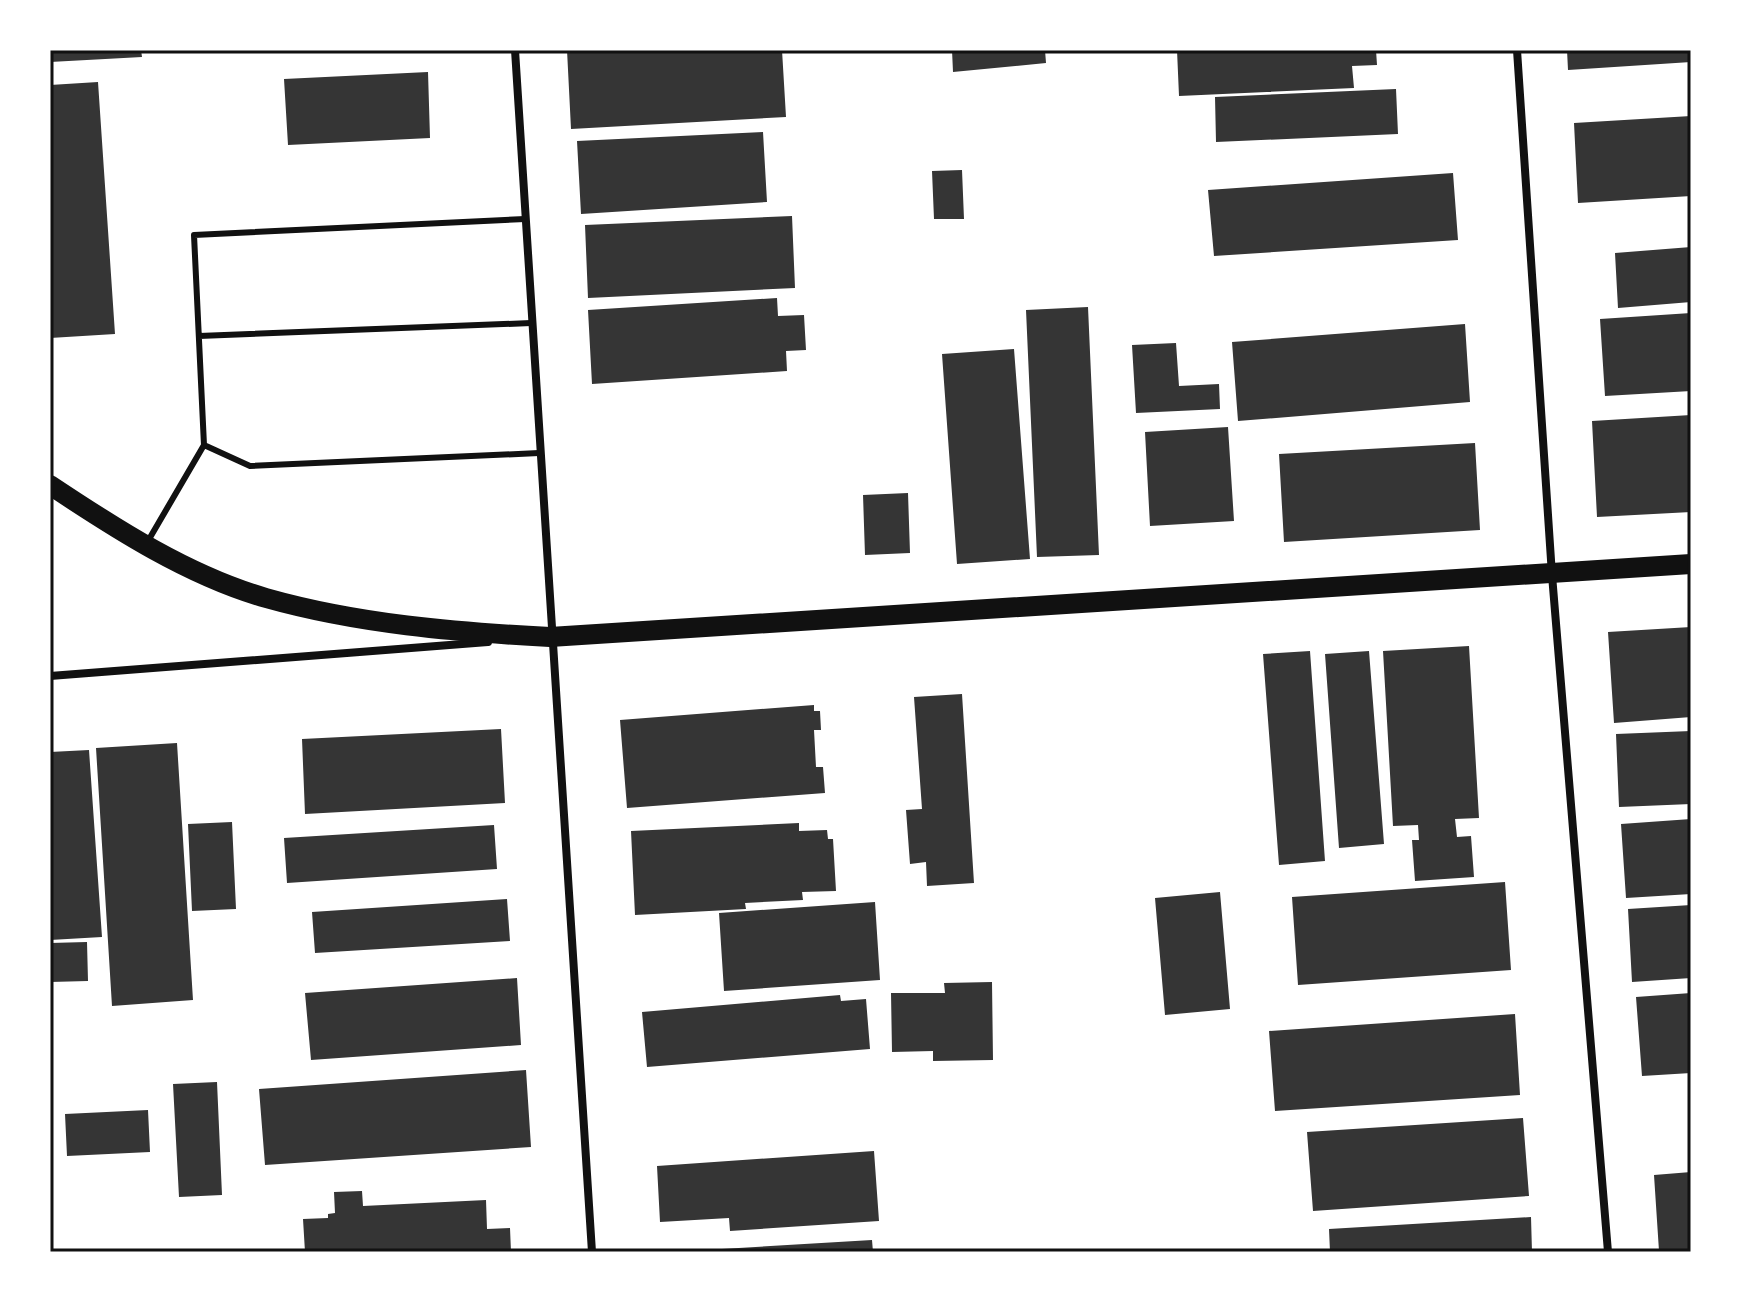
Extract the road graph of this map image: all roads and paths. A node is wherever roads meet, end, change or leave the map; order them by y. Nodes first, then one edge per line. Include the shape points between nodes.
1 (515, 50) edge
2 (1517, 50) edge
3 (525, 219) junction
4 (531, 323) junction
5 (199, 336) junction
6 (204, 445) junction
7 (539, 453) junction
8 (50, 485) edge
9 (146, 544) junction
10 (1691, 564) edge
11 (1552, 575) junction
12 (550, 637) junction
13 (50, 676) edge
14 (592, 1252) edge
15 (1608, 1252) edge

1 - 3 street
2 - 11 street
3 - 4 street
3 - 5 lane via 194,235
4 - 5 lane
4 - 7 street
5 - 6 lane
6 - 7 lane via 250,466
6 - 9 lane
7 - 12 street
8 - 9 main road
9 - 12 main road via 265,597 444,631
10 - 11 main road
11 - 12 main road
11 - 15 street
12 - 13 street
12 - 14 street

